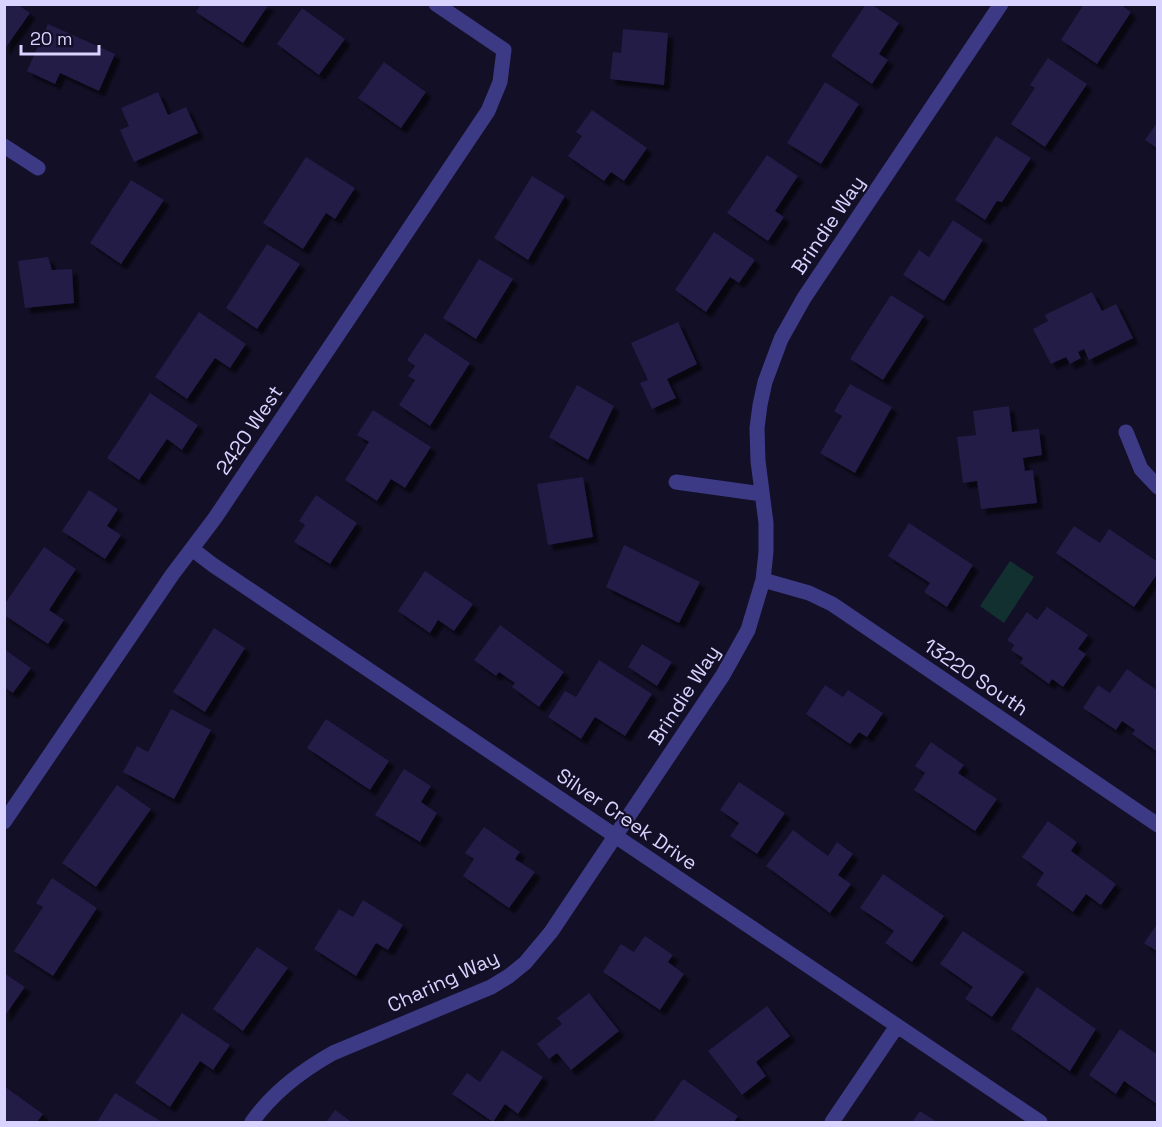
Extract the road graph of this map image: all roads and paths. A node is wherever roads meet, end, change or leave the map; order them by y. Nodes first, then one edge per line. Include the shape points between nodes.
1 (436, 4) edge
2 (1001, 4) edge
3 (4, 146) edge
4 (38, 168) dead end
5 (1126, 432) dead end
6 (676, 482) dead end
7 (1158, 487) edge
8 (762, 494) junction
9 (192, 549) junction
10 (763, 580) junction
11 (4, 822) edge
12 (1158, 825) edge
13 (616, 836) junction
14 (897, 1026) junction
15 (252, 1122) edge
16 (832, 1122) edge
17 (1040, 1122) edge

1 - 9 street, 2420 West via 504,50 500,82 488,111
2 - 8 street, Brindie Way via 804,298 781,339 760,405 758,461
3 - 4 street
5 - 7 street via 1141,469
6 - 8 street
8 - 10 street, Brindie Way via 766,523
9 - 11 street, 2420 West
9 - 13 street, Silver Creek Drive
10 - 12 street, 13220 South via 832,604
10 - 13 street, Brindie Way via 757,606 737,653
13 - 14 street, Silver Creek Drive
13 - 15 street, Charing Way via 539,948 508,976 491,987 333,1053 290,1081
14 - 16 street
14 - 17 street, Silver Creek Drive

